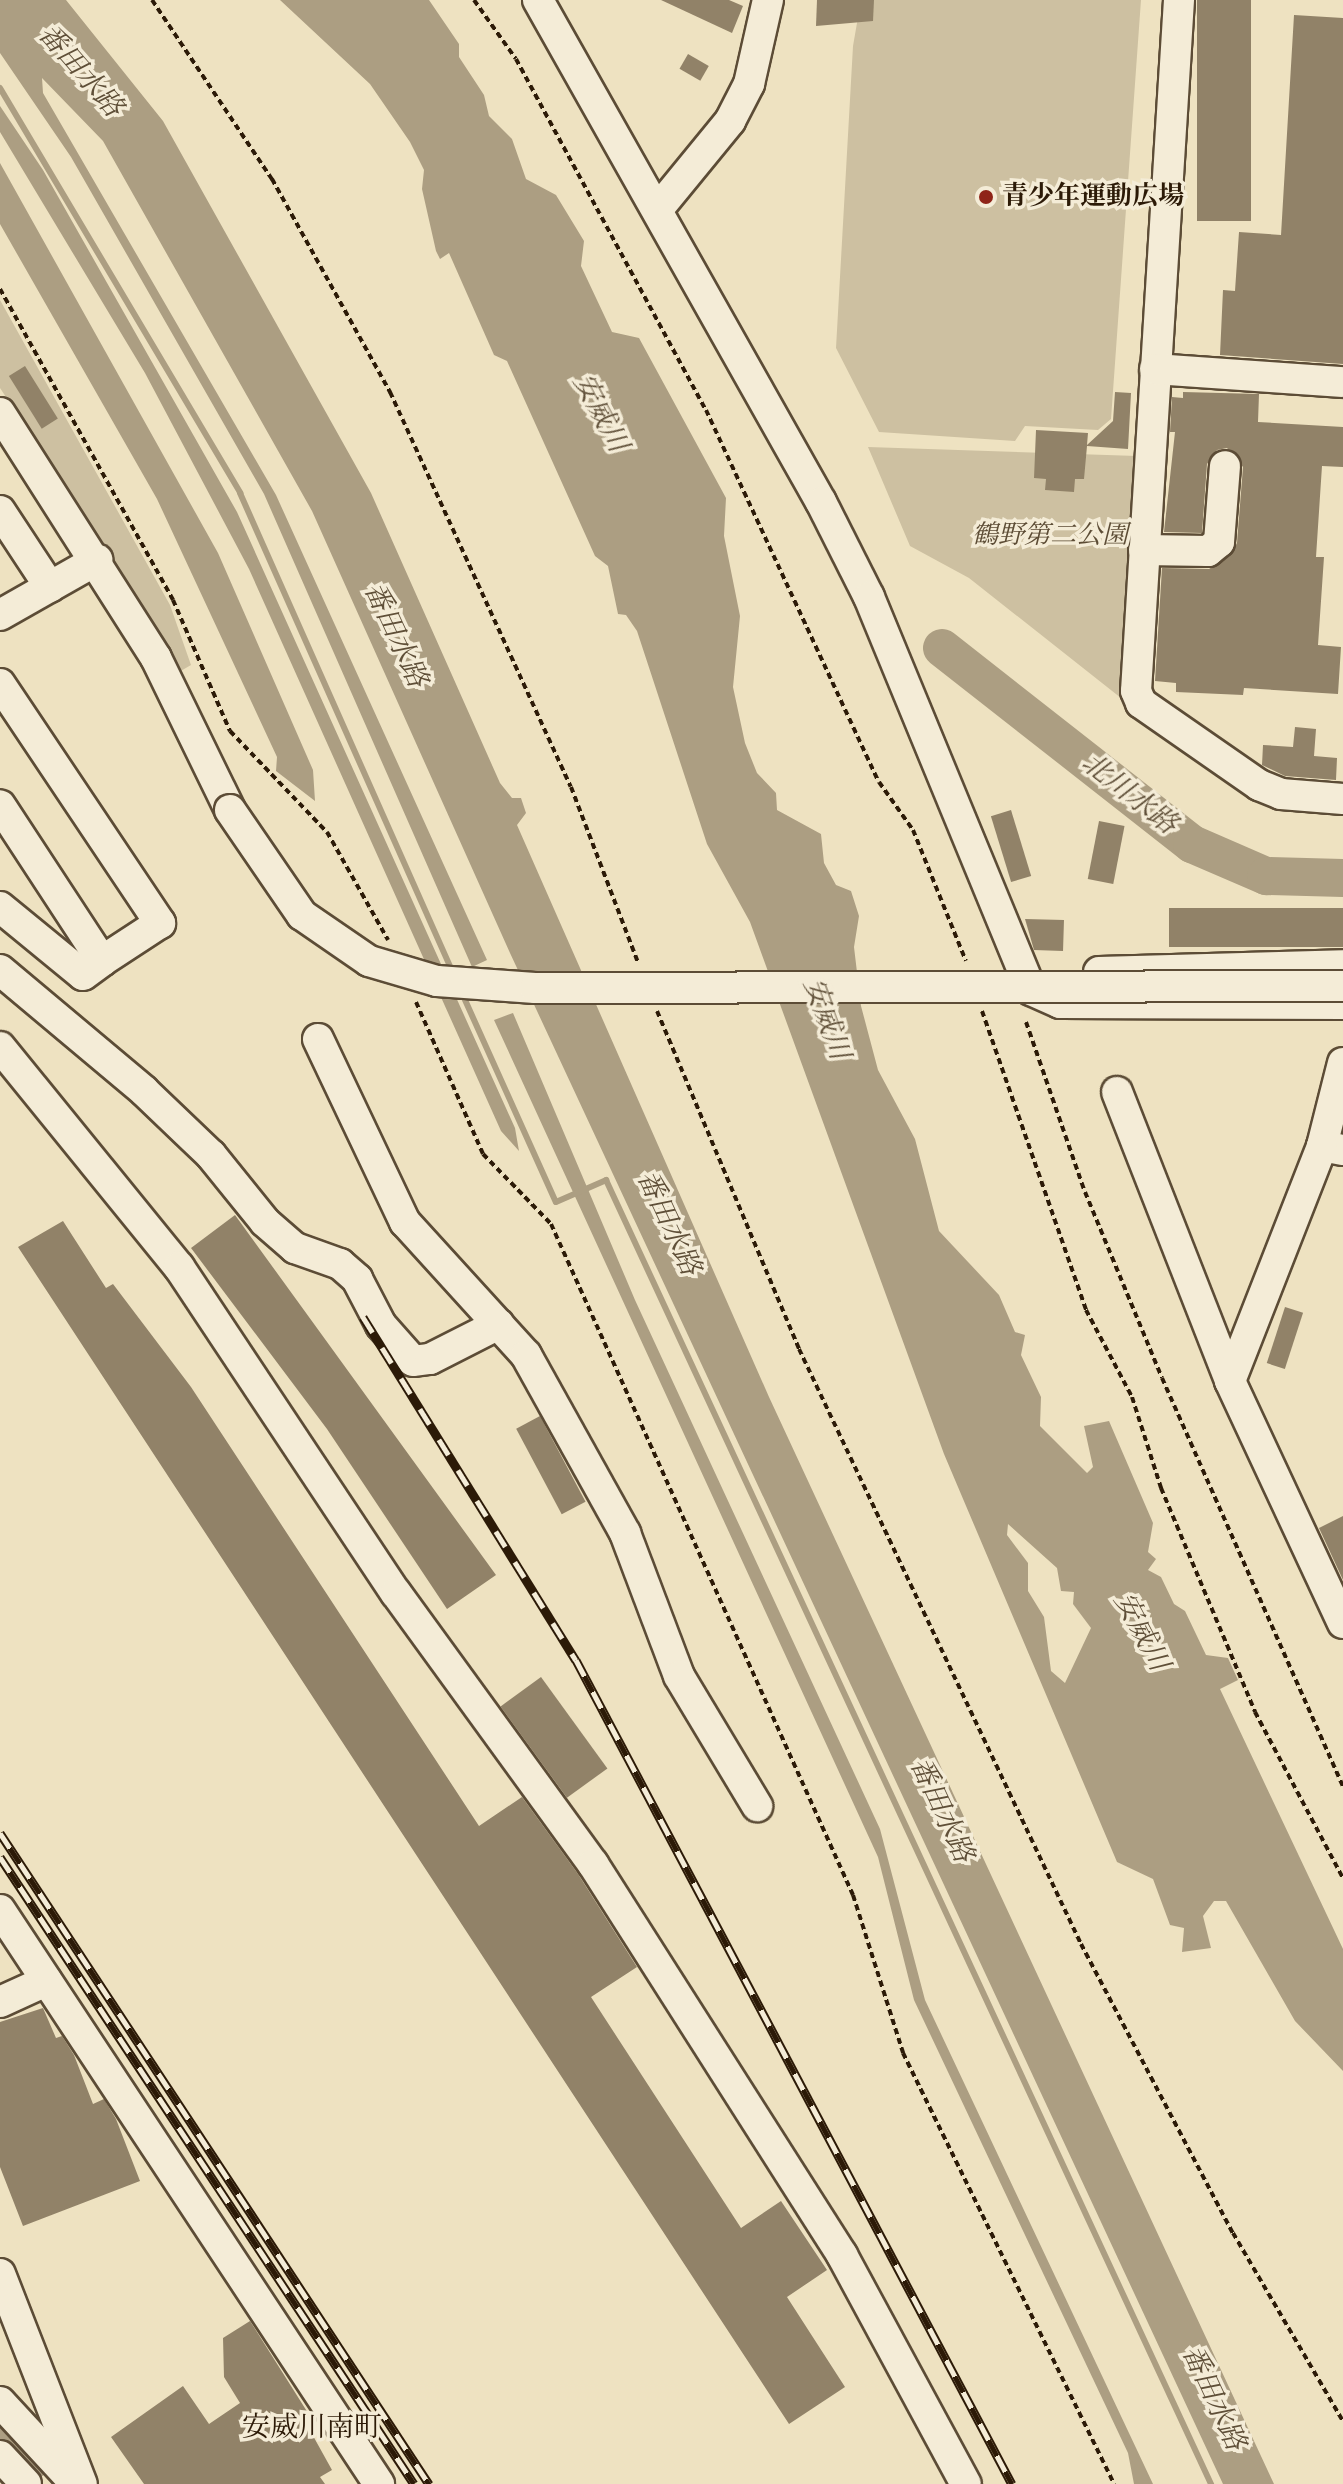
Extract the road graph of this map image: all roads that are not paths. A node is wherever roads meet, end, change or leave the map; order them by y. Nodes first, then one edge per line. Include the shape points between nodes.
1 (538, 0) edge
2 (768, 0) edge
3 (1179, 0) edge
4 (658, 209) junction
5 (1155, 369) junction
6 (1343, 382) edge
7 (0, 413) edge
8 (1225, 466) dead end
9 (0, 511) edge
10 (1144, 550) junction
11 (97, 560) junction
12 (50, 587) junction
13 (0, 615) edge
14 (0, 684) edge
15 (1343, 799) edge
16 (0, 805) edge
17 (0, 907) edge
18 (1017, 953) junction
19 (102, 961) junction
20 (1343, 965) edge
21 (0, 970) edge
22 (1343, 986) edge
23 (1343, 1004) edge
24 (318, 1039) dead end
25 (0, 1047) edge
26 (1343, 1063) edge
27 (1117, 1092) dead end
28 (1332, 1148) edge
29 (499, 1324) junction
30 (1230, 1381) junction
31 (1343, 1623) edge
32 (757, 1806) dead end
33 (0, 1910) edge
34 (46, 1981) junction
35 (0, 2002) edge
36 (0, 2274) edge
37 (0, 2402) edge
38 (0, 2456) edge
39 (26, 2484) edge
40 (79, 2484) edge
41 (379, 2484) edge
42 (966, 2484) edge

1 - 4 street
2 - 4 street via 749,84 730,121
3 - 5 street
4 - 18 street via 869,597
5 - 6 street
5 - 10 street
7 - 11 street
8 - 10 street via 1219,542 1208,551
9 - 12 street
10 - 15 street via 1136,691 1141,703 1259,785 1281,794
11 - 12 street
11 - 22 street, bridge via 156,658 230,810 302,915 369,961 437,981 535,988
12 - 13 street
14 - 19 street via 160,923
16 - 19 street
17 - 19 street via 83,975
18 - 20 street via 1028,968 1046,973
18 - 23 street via 1031,990 1060,1003
21 - 29 street via 144,1091 295,1248 340,1264 357,1279 381,1325 413,1361 430,1359
24 - 29 street via 405,1222
25 - 42 street via 179,1267 396,1593 593,1864 842,2255
26 - 28 street
27 - 30 street
28 - 30 street
29 - 32 street via 526,1355 625,1533 679,1676
30 - 31 street
33 - 34 street
34 - 35 street
34 - 41 street
36 - 40 street
37 - 40 street
38 - 39 street

